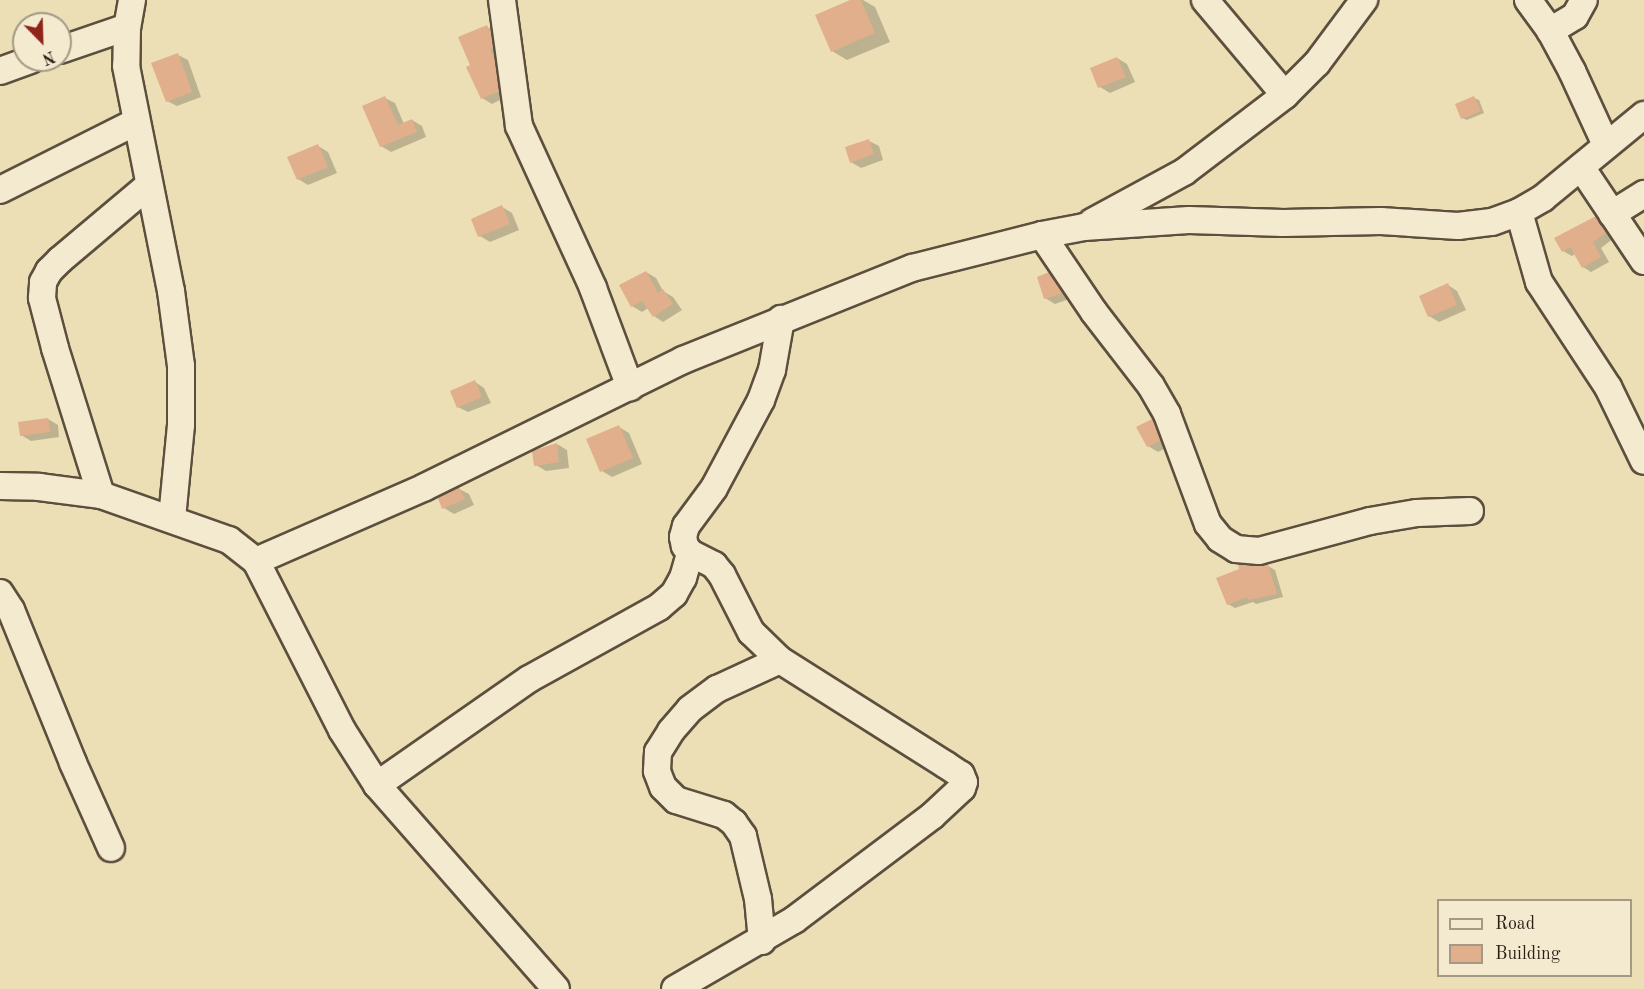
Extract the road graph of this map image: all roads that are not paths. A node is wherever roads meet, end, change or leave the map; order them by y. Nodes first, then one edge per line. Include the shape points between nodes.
1 (132, 0) edge
2 (502, 0) edge
3 (1205, 0) edge
4 (1364, 0) edge
5 (1528, 0) edge
6 (1584, 0) edge
7 (127, 27) junction
8 (1550, 31) junction
9 (72, 46) edge
10 (1285, 95) junction
11 (136, 122) junction
12 (1640, 122) edge
13 (1606, 145) junction
14 (1581, 166) junction
15 (148, 186) junction
16 (0, 190) edge
17 (1644, 194) edge
18 (1519, 212) junction
19 (1612, 214) junction
20 (1084, 227) junction
21 (1042, 235) junction
22 (1644, 261) edge
23 (781, 319) junction
24 (630, 387) junction
25 (1644, 460) edge
26 (0, 486) edge
27 (101, 495) junction
28 (1470, 511) dead end
29 (172, 519) junction
30 (690, 554) junction
31 (256, 561) junction
32 (0, 593) edge
33 (780, 660) junction
34 (377, 785) junction
35 (111, 848) dead end
36 (762, 941) junction
37 (556, 989) edge
38 (675, 989) edge

1 - 7 street
2 - 24 street via 519,126 593,288
3 - 10 street
4 - 10 street via 1317,63
5 - 8 street
6 - 8 street via 1575,16
7 - 9 street
7 - 11 street via 126,66
8 - 13 street
10 - 20 street via 1184,172
11 - 15 street
11 - 16 street
12 - 13 street
13 - 14 street
14 - 18 street via 1543,198
14 - 19 street
15 - 27 street via 60,260 43,282 42,298 55,348
15 - 29 street via 171,291 181,366 181,425
17 - 19 street
18 - 20 street via 1492,222 1458,226 1381,221 1189,220
18 - 25 street via 1539,282 1608,387
19 - 22 street
20 - 21 street
21 - 23 street via 912,268
21 - 28 street via 1151,386 1167,414 1204,514 1220,539 1236,549 1260,551 1370,521 1417,513
23 - 24 street
23 - 30 street via 772,370 761,400 714,488 686,526 683,537
24 - 31 street via 425,487
26 - 27 street
27 - 29 street
29 - 31 street via 229,540
30 - 33 street via 714,565 751,632
30 - 34 street via 674,594 659,607 529,680
31 - 34 street via 342,730
32 - 35 street via 11,610
33 - 36 street via 717,689 690,709 671,731 657,761 663,787 676,800 724,815 743,836 758,899
33 - 36 street via 946,765 964,782 962,789 932,816
34 - 37 street
36 - 38 street

